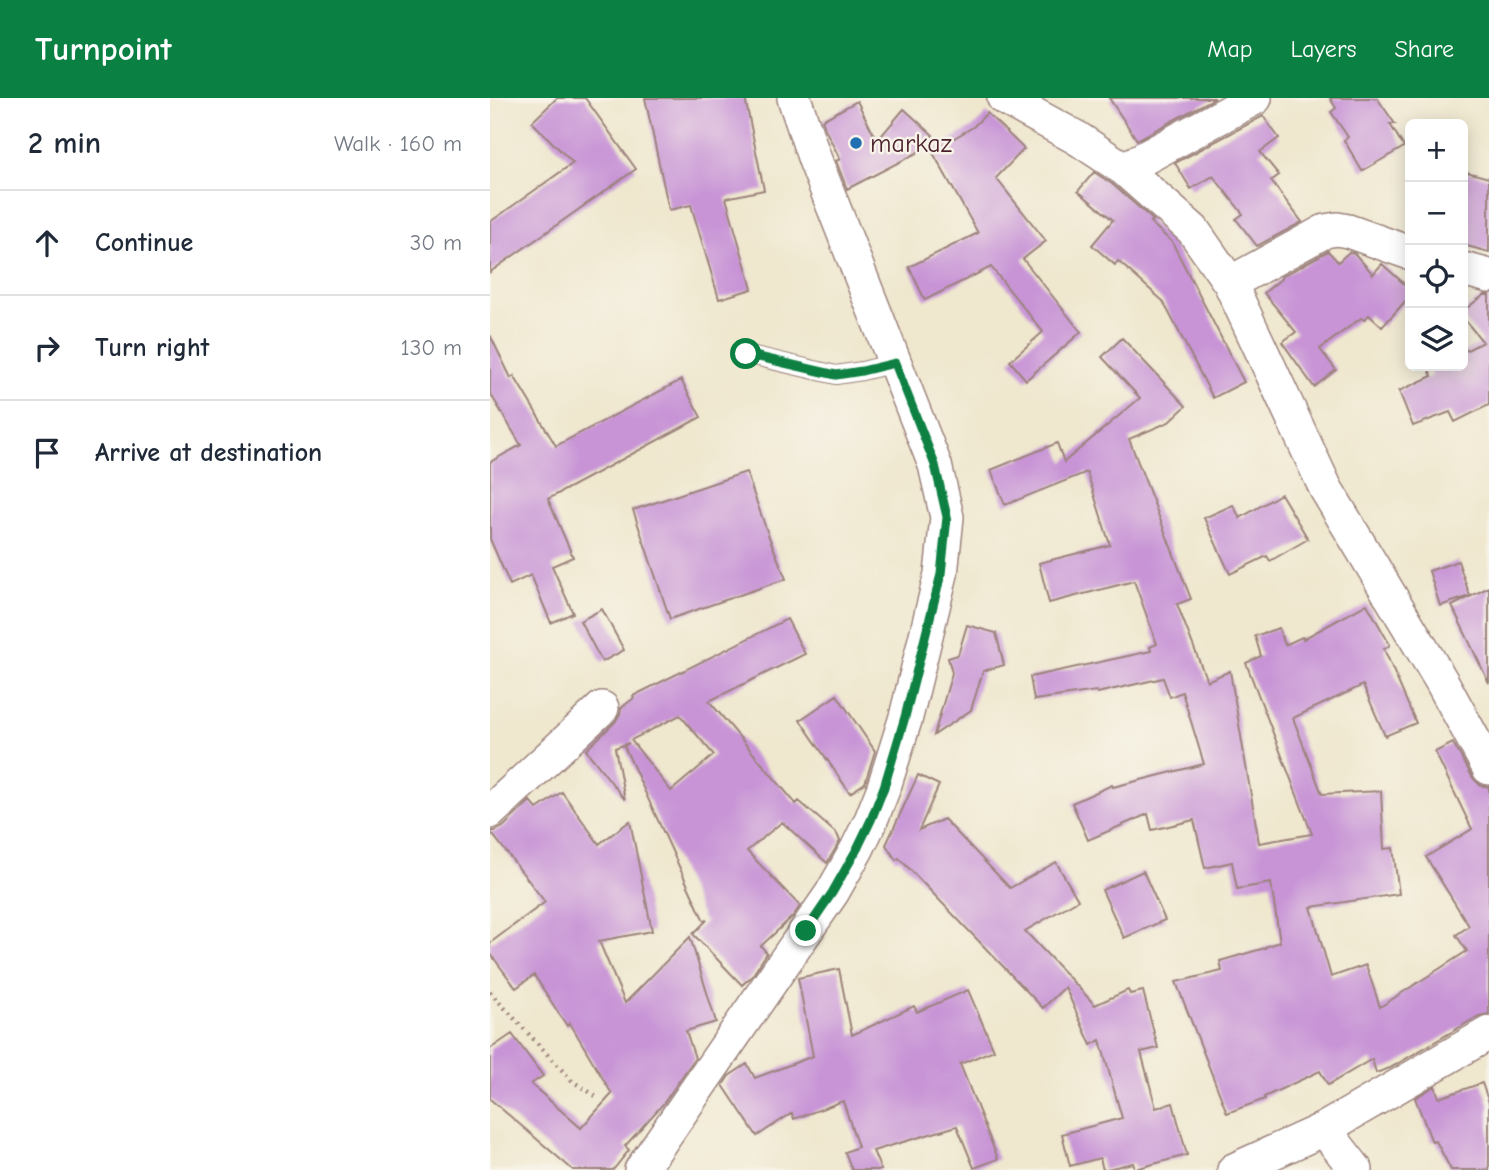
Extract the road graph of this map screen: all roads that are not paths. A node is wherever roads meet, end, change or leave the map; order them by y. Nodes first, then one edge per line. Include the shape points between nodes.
1 (794, 98) edge
2 (1004, 98) edge
3 (1255, 98) edge
4 (1124, 169) junction
5 (1405, 251) edge
6 (1468, 270) edge
7 (1489, 276) edge
8 (1230, 283) junction
9 (746, 354) dead end
10 (895, 363) junction
11 (603, 708) dead end
12 (1489, 768) edge
13 (490, 812) edge
14 (1489, 1033) edge
15 (1324, 1129) junction
16 (646, 1167) edge
17 (1234, 1170) edge
18 (1356, 1170) edge

1 - 10 street
2 - 4 street
3 - 4 street
4 - 8 street via 1193,230
5 - 8 street via 1348,231 1325,231
6 - 7 street
8 - 12 street via 1326,489
9 - 10 lane via 836,375
10 - 16 street via 935,465 947,517 941,574 902,729 871,820 832,893
11 - 13 street
14 - 15 street
15 - 17 street
15 - 18 street

